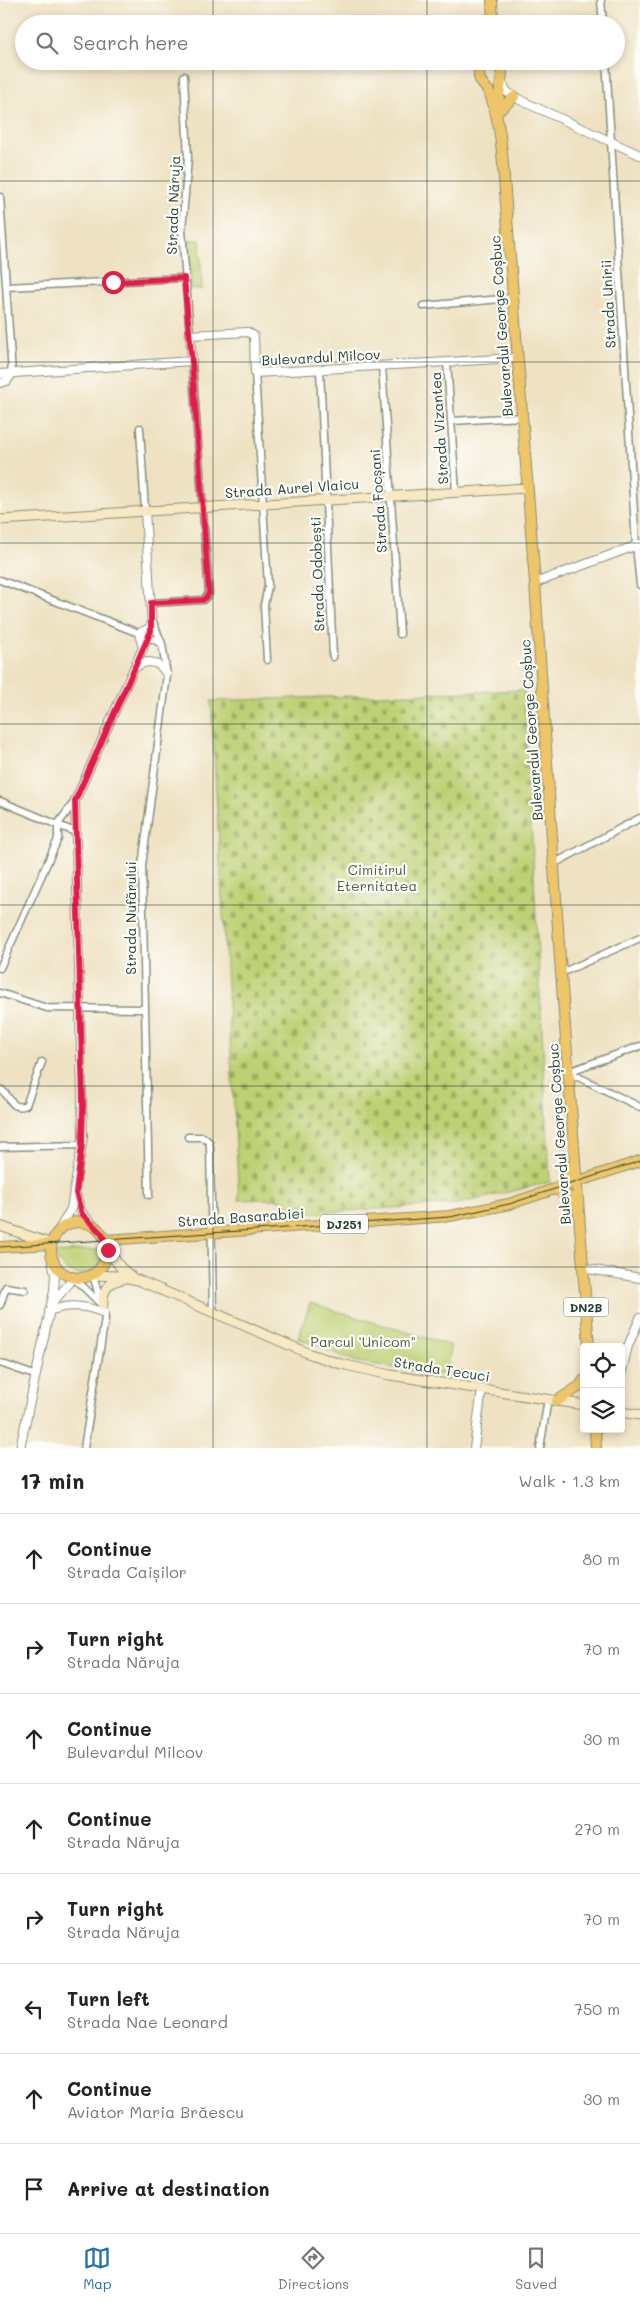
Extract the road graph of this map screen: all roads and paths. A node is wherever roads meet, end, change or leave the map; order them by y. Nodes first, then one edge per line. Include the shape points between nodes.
1 (492, 0) edge
2 (601, 0) edge
3 (493, 15) edge
4 (602, 15) edge
5 (482, 70) edge
6 (500, 70) edge
7 (607, 70) edge
8 (184, 76) dead end
9 (500, 82) junction
10 (486, 86) junction
11 (514, 97) junction
12 (497, 112) junction
13 (611, 142) junction
14 (640, 155) edge
15 (0, 197) edge
16 (184, 278) junction
17 (7, 287) junction
18 (512, 298) junction
19 (423, 306) dead end
20 (190, 335) junction
21 (517, 358) junction
22 (192, 362) junction
23 (447, 362) junction
24 (382, 366) junction
25 (320, 370) junction
26 (0, 374) edge
27 (12, 374) junction
28 (255, 374) junction
29 (0, 383) edge
30 (522, 417) junction
31 (452, 421) junction
32 (140, 428) dead end
33 (527, 488) junction
34 (456, 492) junction
35 (390, 495) junction
36 (327, 499) junction
37 (263, 503) junction
38 (204, 507) junction
39 (145, 511) junction
40 (0, 520) edge
41 (638, 544) edge
42 (0, 580) edge
43 (535, 583) junction
44 (640, 585) edge
45 (151, 603) junction
46 (153, 622) junction
47 (139, 633) junction
48 (400, 634) dead end
49 (149, 637) junction
50 (162, 644) junction
51 (144, 649) junction
52 (333, 657) dead end
53 (267, 660) dead end
54 (136, 667) junction
55 (167, 675) junction
56 (0, 801) edge
57 (75, 801) junction
58 (640, 818) edge
59 (58, 824) junction
60 (75, 832) junction
61 (553, 864) junction
62 (640, 938) edge
63 (0, 968) edge
64 (561, 974) junction
65 (0, 994) edge
66 (144, 1009) junction
67 (81, 1010) junction
68 (640, 1046) edge
69 (42, 1062) dead end
70 (568, 1072) junction
71 (0, 1089) edge
72 (640, 1107) edge
73 (188, 1136) dead end
74 (82, 1145) junction
75 (0, 1147) edge
76 (575, 1158) junction
77 (640, 1161) edge
78 (595, 1176) junction
79 (577, 1182) junction
80 (556, 1189) junction
81 (76, 1193) junction
82 (148, 1195) dead end
83 (579, 1208) junction
84 (0, 1226) edge
85 (96, 1227) junction
86 (57, 1233) junction
87 (213, 1233) junction
88 (51, 1244) junction
89 (107, 1245) junction
90 (0, 1247) edge
91 (52, 1260) junction
92 (583, 1268) junction
93 (93, 1275) junction
94 (74, 1278) junction
95 (640, 1278) edge
96 (133, 1279) junction
97 (3, 1287) edge
98 (25, 1290) dead end
99 (0, 1305) edge
100 (49, 1309) junction
101 (103, 1309) junction
102 (213, 1312) junction
103 (640, 1318) edge
104 (589, 1343) edge
105 (625, 1358) edge
106 (0, 1363) edge
107 (34, 1375) junction
108 (580, 1384) edge
109 (482, 1389) junction
110 (553, 1400) junction
111 (580, 1404) edge
112 (625, 1413) edge
113 (640, 1415) edge
114 (594, 1433) edge
115 (600, 1433) edge
116 (595, 1446) edge
117 (20, 1448) edge
118 (84, 1448) edge
119 (474, 1448) edge
120 (540, 1448) edge

1 - 3 main road
2 - 4 street
5 - 10 main road, Bulevardul George Coșbuc via 479,74
6 - 9 main road, Bulevardul George Coșbuc
7 - 13 street, Strada Unirii
8 - 16 street, Strada Năruja via 188,158 182,230
9 - 10 main road via 492,87
9 - 11 street
9 - 12 main road, Bulevardul George Coșbuc
10 - 12 main road, Bulevardul George Coșbuc
11 - 12 main road
11 - 13 street
12 - 18 main road, Bulevardul George Coșbuc
13 - 14 street
13 - 41 street, Strada Unirii
15 - 17 street
16 - 17 street
16 - 20 street, Strada Năruja
17 - 27 street
18 - 19 street
18 - 21 main road, Bulevardul George Coșbuc
20 - 22 street
20 - 28 street, Bulevardul Milcov via 252,333
21 - 23 street, Bulevardul Milcov
21 - 30 main road, Bulevardul George Coșbuc
22 - 27 street
22 - 38 street
23 - 24 street, Bulevardul Milcov
23 - 31 street, Strada Vizantea
24 - 25 street, Bulevardul Milcov
24 - 35 street, Strada Focșani
25 - 28 street, Bulevardul Milcov
25 - 36 street, Strada Odobești
26 - 27 street
27 - 29 street via 7,381
28 - 37 street
30 - 31 street
30 - 33 main road, Bulevardul George Coșbuc
31 - 34 street, Strada Vizantea
32 - 39 street
33 - 34 main road, Strada Aurel Vlaicu
33 - 43 main road, Bulevardul George Coșbuc
34 - 35 main road, Strada Aurel Vlaicu
35 - 36 main road, Strada Aurel Vlaicu
35 - 48 street, Strada Focșani
36 - 37 main road, Strada Aurel Vlaicu
36 - 52 street, Strada Odobești
37 - 38 main road, Strada Aurel Vlaicu
37 - 53 street via 268,586 264,605
38 - 39 main road, Strada Aurel Vlaicu
38 - 45 street via 208,597
39 - 40 main road, Strada Aurel Vlaicu
39 - 45 street
41 - 43 street
41 - 44 street, Strada Unirii
42 - 47 street
43 - 61 main road, Bulevardul George Coșbuc
45 - 46 street
46 - 47 street
46 - 49 street
46 - 50 street, Strada Nufărului
47 - 49 street
47 - 51 street
49 - 50 street
49 - 51 street
50 - 55 street, Strada Nufărului
51 - 54 street
54 - 55 street via 144,662 153,662 161,666
54 - 57 street
55 - 66 street, Strada Nufărului via 142,866
56 - 59 street
57 - 59 street
57 - 60 street
58 - 61 street
59 - 60 street
59 - 63 street via 58,839
60 - 67 street
61 - 64 main road, Bulevardul George Coșbuc
62 - 64 street
64 - 70 main road, Bulevardul George Coșbuc
65 - 67 street via 47,1008
66 - 67 street
66 - 82 street, Strada Nufărului
67 - 74 street
68 - 70 street
69 - 71 street via 26,1105 13,1105
70 - 72 street
70 - 76 main road, Bulevardul George Coșbuc
73 - 87 street via 203,1136 209,1142
74 - 75 street
74 - 81 street
76 - 78 main road via 585,1171
76 - 79 main road, Bulevardul George Coșbuc
76 - 80 main road via 569,1175
77 - 78 main road, Strada Basarabiei
78 - 79 main road, Strada Basarabiei
79 - 80 main road, Strada Basarabiei / DJ251
79 - 83 main road, Bulevardul George Coșbuc / DN2B
80 - 83 main road
80 - 87 main road, Strada Basarabiei / DJ251 via 501,1206 450,1216
81 - 85 street via 82,1214
81 - 86 street
83 - 92 main road, Bulevardul George Coșbuc / DN2B
84 - 88 main road
85 - 86 main road via 79,1222 63,1227
85 - 89 main road
86 - 88 main road
87 - 89 main road, Strada Basarabiei / DJ251
87 - 102 street
88 - 90 main road
88 - 91 main road
89 - 93 main road via 104,1265
89 - 96 main road, Strada Tecuci via 120,1268
91 - 94 main road via 60,1271
91 - 100 street via 55,1280
92 - 95 street
92 - 104 main road, Bulevardul George Coșbuc / DN2B
93 - 94 main road
93 - 96 main road, Strada Tecuci
93 - 101 street
94 - 100 street
94 - 101 street
96 - 101 main road via 119,1279 108,1286 104,1292
96 - 102 main road, Strada Tecuci
97 - 98 street
97 - 99 street
100 - 101 street via 76,1306
100 - 107 street
101 - 118 street
102 - 109 main road, Strada Tecuci via 341,1364 390,1376
103 - 105 street
106 - 107 street
107 - 117 street
108 - 110 main road
109 - 110 main road, Strada Tecuci
109 - 119 street
110 - 111 main road, Strada Tecuci
110 - 120 street
112 - 113 main road
114 - 116 main road
115 - 116 main road

